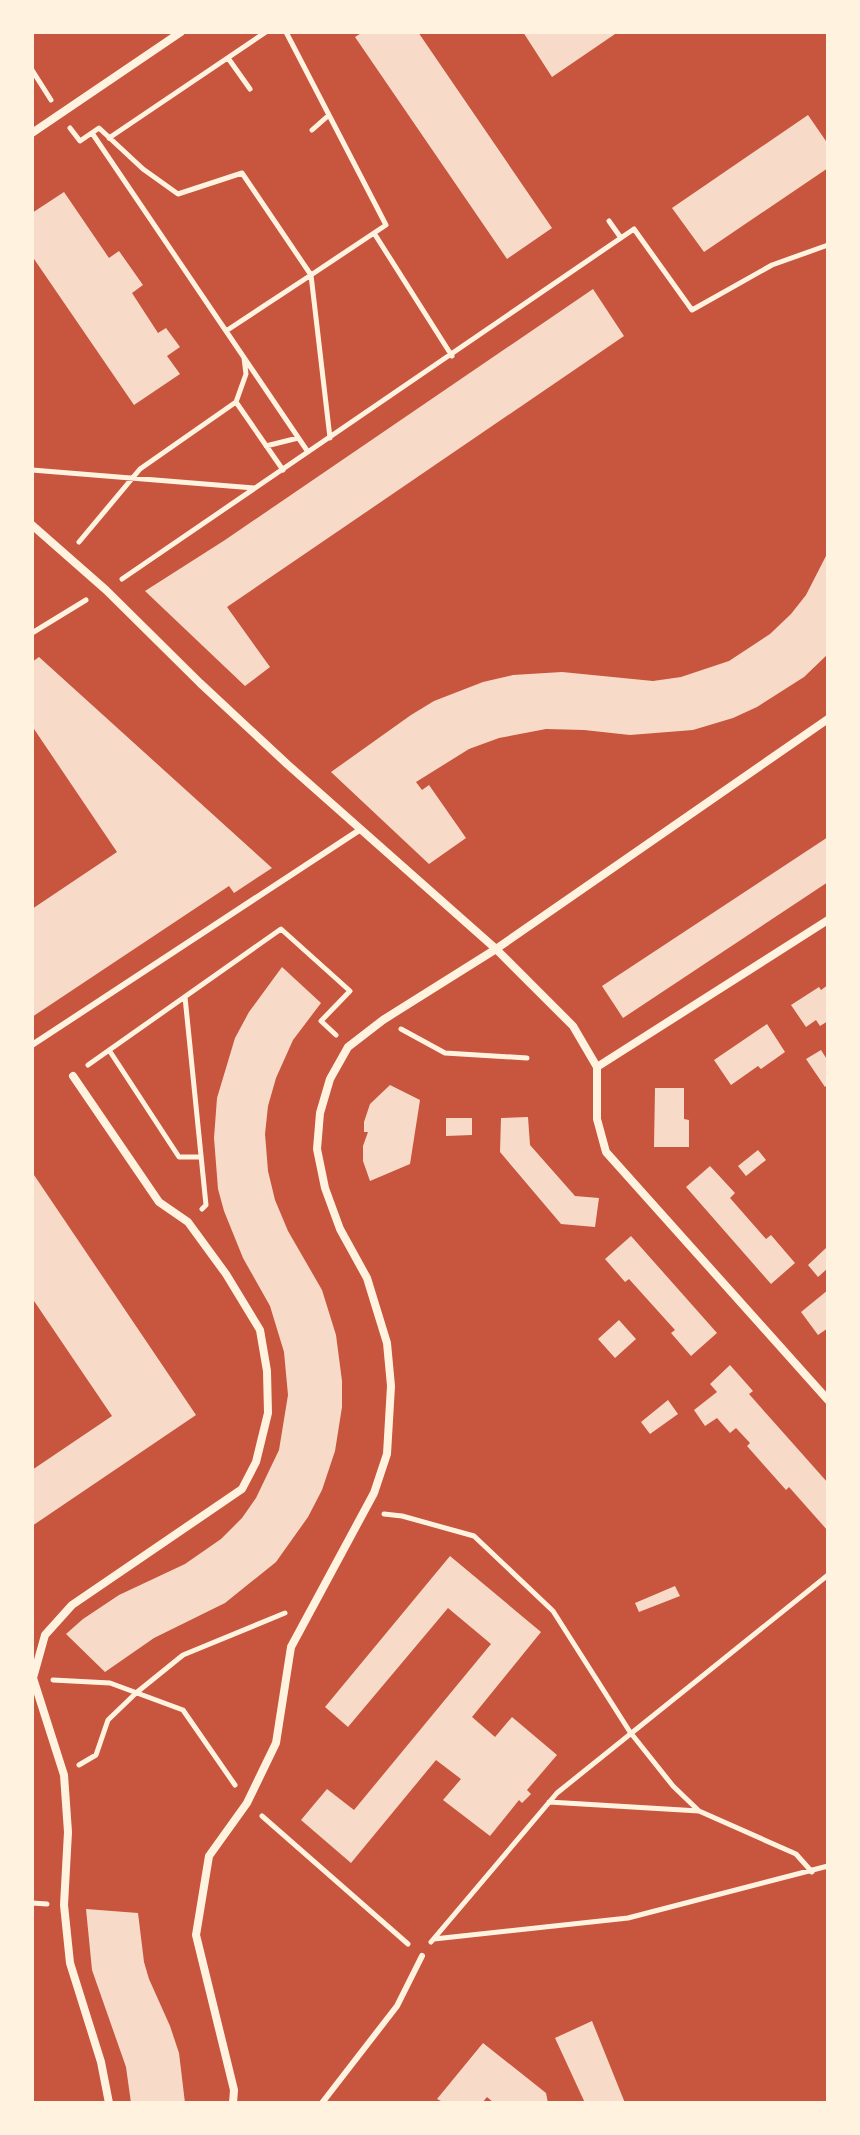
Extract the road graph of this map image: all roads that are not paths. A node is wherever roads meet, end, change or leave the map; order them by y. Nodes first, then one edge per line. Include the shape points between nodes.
1 (181, 32) edge
2 (32, 133) edge
3 (32, 525) edge
4 (828, 719) edge
5 (361, 829) junction
6 (828, 920) edge
7 (496, 949) junction
8 (32, 1045) edge
9 (597, 1067) junction
10 (73, 1076) road end
11 (828, 1400) edge
12 (33, 1678) edge
13 (422, 1956) road end
14 (109, 2103) edge
15 (233, 2103) edge
16 (322, 2103) edge

1 - 2 street
3 - 5 street
4 - 7 street
5 - 7 street
5 - 8 lane
6 - 9 street
7 - 9 street via 573,1026
7 - 15 street via 348,1047 330,1079 320,1113 317,1149 325,1188 367,1278 387,1343 387,1454 374,1493 291,1647 276,1743 247,1803 209,1856 196,1935
9 - 11 street via 597,1119 606,1152
10 - 12 street via 159,1202 188,1222 260,1330 268,1413 256,1462 242,1489 72,1605 45,1635
12 - 14 street via 64,1775 64,1905 70,1963
13 - 16 lane via 397,2006

